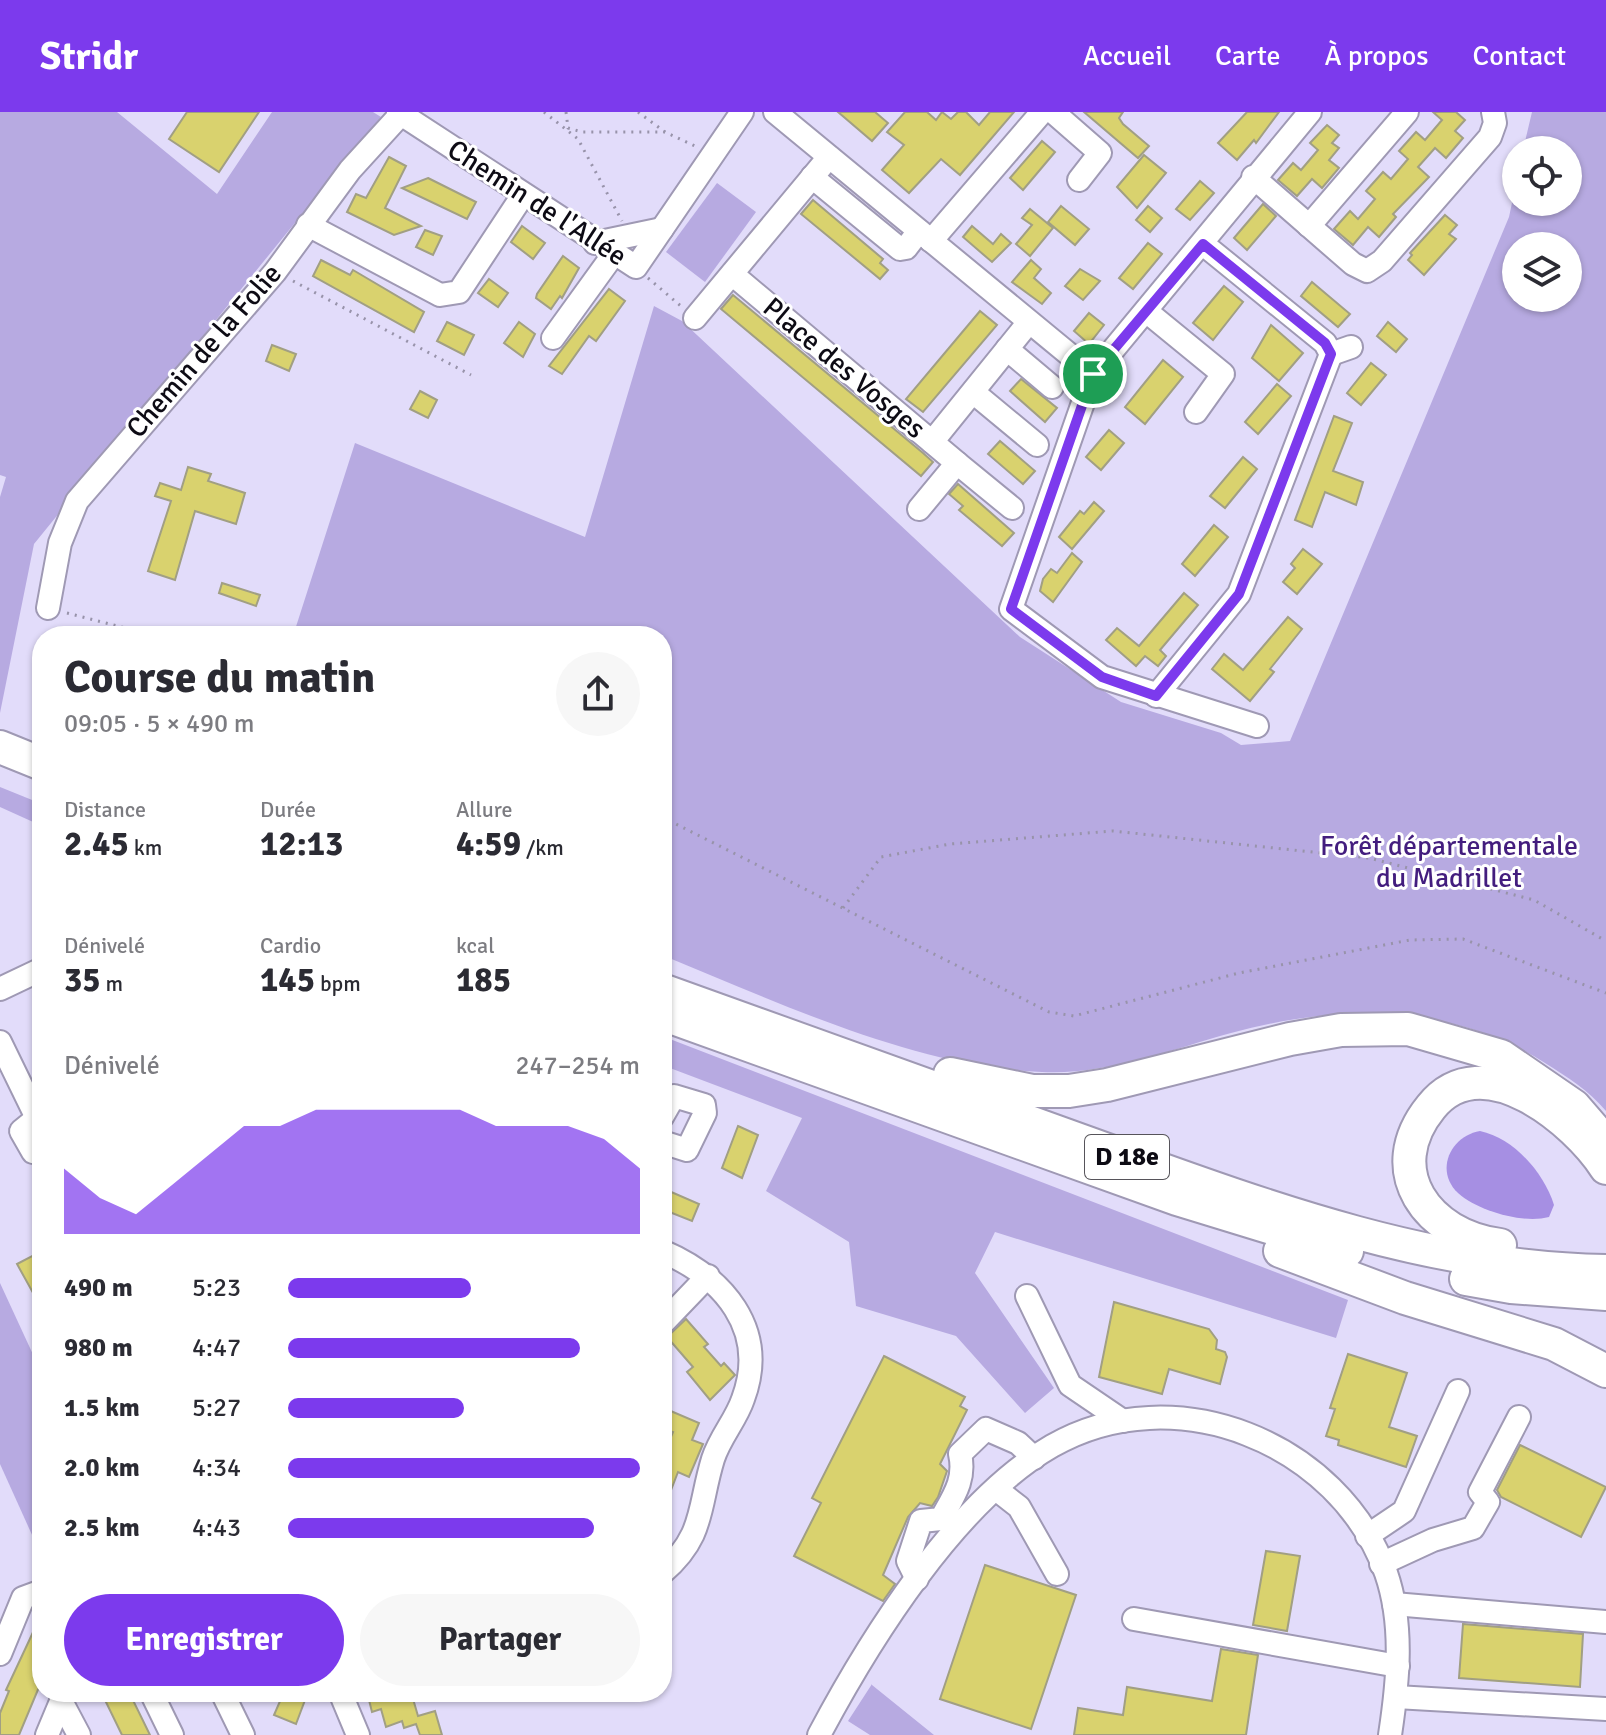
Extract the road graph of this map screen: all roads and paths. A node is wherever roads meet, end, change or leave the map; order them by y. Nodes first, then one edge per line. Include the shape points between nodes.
1 (544, 112) edge
2 (566, 112) edge
3 (638, 112) edge
4 (742, 112) edge
5 (775, 112) edge
6 (1042, 112) edge
7 (1053, 112) edge
8 (1310, 112) edge
9 (1407, 112) edge
10 (1493, 112) edge
11 (399, 113) edge
12 (568, 128) junction
13 (665, 132) junction
14 (713, 155) junction
15 (829, 157) junction
16 (812, 177) junction
17 (1253, 177) junction
18 (1079, 180) dead end
19 (523, 195) junction
20 (308, 225) junction
21 (1309, 226) junction
22 (662, 229) junction
23 (628, 236) junction
24 (925, 236) junction
25 (1203, 244) junction
26 (604, 249) junction
27 (636, 267) junction
28 (275, 272) junction
29 (732, 274) junction
30 (1146, 311) junction
31 (695, 318) joint
32 (1029, 322) junction
33 (553, 338) dead end
34 (1007, 349) junction
35 (1093, 374) junction
36 (471, 375) dead end
37 (1052, 387) dead end
38 (973, 392) junction
39 (1196, 412) dead end
40 (932, 442) junction
41 (1037, 445) dead end
42 (957, 463) junction
43 (1012, 508) dead end
44 (919, 509) dead end
45 (48, 608) joint
46 (117, 626) edge
47 (1156, 696) junction
48 (1257, 726) dead end
49 (0, 747) edge
50 (32, 760) edge
51 (0, 770) edge
52 (32, 782) edge
53 (672, 822) edge
54 (843, 908) junction
55 (1606, 941) edge
56 (32, 974) edge
57 (0, 989) edge
58 (1606, 993) edge
59 (672, 994) edge
60 (672, 1018) edge
61 (785, 1034) junction
62 (0, 1042) edge
63 (672, 1100) edge
64 (32, 1102) edge
65 (32, 1121) edge
66 (1606, 1143) edge
67 (672, 1145) edge
68 (32, 1150) edge
69 (1606, 1168) edge
70 (1177, 1199) junction
71 (672, 1255) edge
72 (1606, 1263) edge
73 (1606, 1271) edge
74 (708, 1276) junction
75 (1606, 1294) edge
76 (1027, 1296) dead end
77 (672, 1314) edge
78 (1606, 1371) edge
79 (1458, 1391) dead end
80 (1519, 1417) dead end
81 (1123, 1421) junction
82 (1034, 1458) junction
83 (996, 1489) junction
84 (1367, 1536) junction
85 (672, 1564) edge
86 (1381, 1564) junction
87 (1057, 1574) dead end
88 (917, 1579) junction
89 (32, 1595) edge
90 (1394, 1604) junction
91 (1134, 1619) dead end
92 (1606, 1622) edge
93 (0, 1654) edge
94 (1398, 1666) junction
95 (1396, 1697) junction
96 (61, 1702) edge
97 (65, 1702) edge
98 (156, 1702) edge
99 (227, 1702) edge
100 (344, 1702) edge
101 (1606, 1709) edge
102 (47, 1735) edge
103 (79, 1735) edge
104 (172, 1735) edge
105 (243, 1735) edge
106 (358, 1735) edge
107 (819, 1735) edge
108 (1390, 1735) edge

1 - 12 path
2 - 12 path
3 - 13 path
4 - 14 street
5 - 15 street
6 - 24 street
7 - 18 street via 1100,153
8 - 17 street
9 - 21 street
10 - 21 street via 1490,137 1373,268 1360,268
11 - 19 street, Chemin de l'Allée
11 - 20 street, Chemin de la Folie
12 - 13 path
12 - 23 path
13 - 14 path
14 - 22 street
15 - 16 street
15 - 24 street
16 - 24 street via 900,249
16 - 29 street
17 - 21 street
17 - 25 street
19 - 20 street via 459,292 440,295
19 - 26 street, Chemin de l'Allée
20 - 28 street, Chemin de la Folie
22 - 23 street
22 - 27 street
23 - 26 street
24 - 32 street
25 - 30 street
25 - 47 street via 1325,343 1341,350 1239,594
26 - 27 street, Chemin de l'Allée
26 - 33 street
27 - 31 path
28 - 36 path
28 - 45 street, Chemin de la Folie via 77,501 60,543
29 - 31 street
29 - 40 street, Place des Vosges
30 - 35 street
30 - 39 street via 1223,374
32 - 34 street
32 - 35 street
34 - 37 street
34 - 38 street
35 - 47 street via 1011,609 1102,677
38 - 40 street
38 - 41 street
40 - 42 street, Place des Vosges
42 - 43 street, Place des Vosges
42 - 44 street
45 - 46 path
47 - 48 street
49 - 50 highway
51 - 52 highway
53 - 54 path
54 - 55 path via 881,857 950,844 1113,831 1369,858 1534,900
54 - 58 path via 1049,1012 1074,1016 1239,973 1410,940 1463,939
56 - 57 street
59 - 61 highway, D 18e
60 - 70 highway, D 18e
61 - 66 highway via 831,1036 982,1083 1069,1091 1290,1039 1341,1030 1408,1029 1501,1056 1574,1106
61 - 73 highway, D 18e via 1214,1188 1375,1236 1489,1262
62 - 64 street
63 - 67 street via 704,1105 705,1113 687,1150
65 - 68 street via 21,1131
69 - 72 highway via 1546,1106 1509,1087 1483,1085 1460,1086 1431,1106 1410,1153 1412,1180 1423,1205 1461,1234
70 - 75 highway, D 18e via 1448,1276
70 - 78 highway via 1217,1226 1405,1298 1554,1344
71 - 74 street
74 - 77 street
74 - 85 street via 743,1321 752,1351 749,1382 720,1441 696,1532
76 - 81 street via 1070,1385
79 - 84 street via 1404,1511
80 - 86 street via 1480,1492 1488,1502 1473,1528
81 - 82 street via 1099,1425
81 - 84 street via 1189,1418 1230,1426 1264,1441 1335,1491
82 - 83 street
82 - 88 street via 1018,1443 986,1429 969,1444 960,1454 961,1480 941,1519 921,1521 908,1561
83 - 87 street via 1019,1507
83 - 88 street
84 - 86 street
86 - 90 street
88 - 107 street
89 - 93 street via 23,1598
90 - 92 street
90 - 94 street
91 - 94 street
94 - 95 street
95 - 101 street
95 - 108 street
96 - 102 street
97 - 103 street
98 - 104 street
99 - 105 street
100 - 106 street

